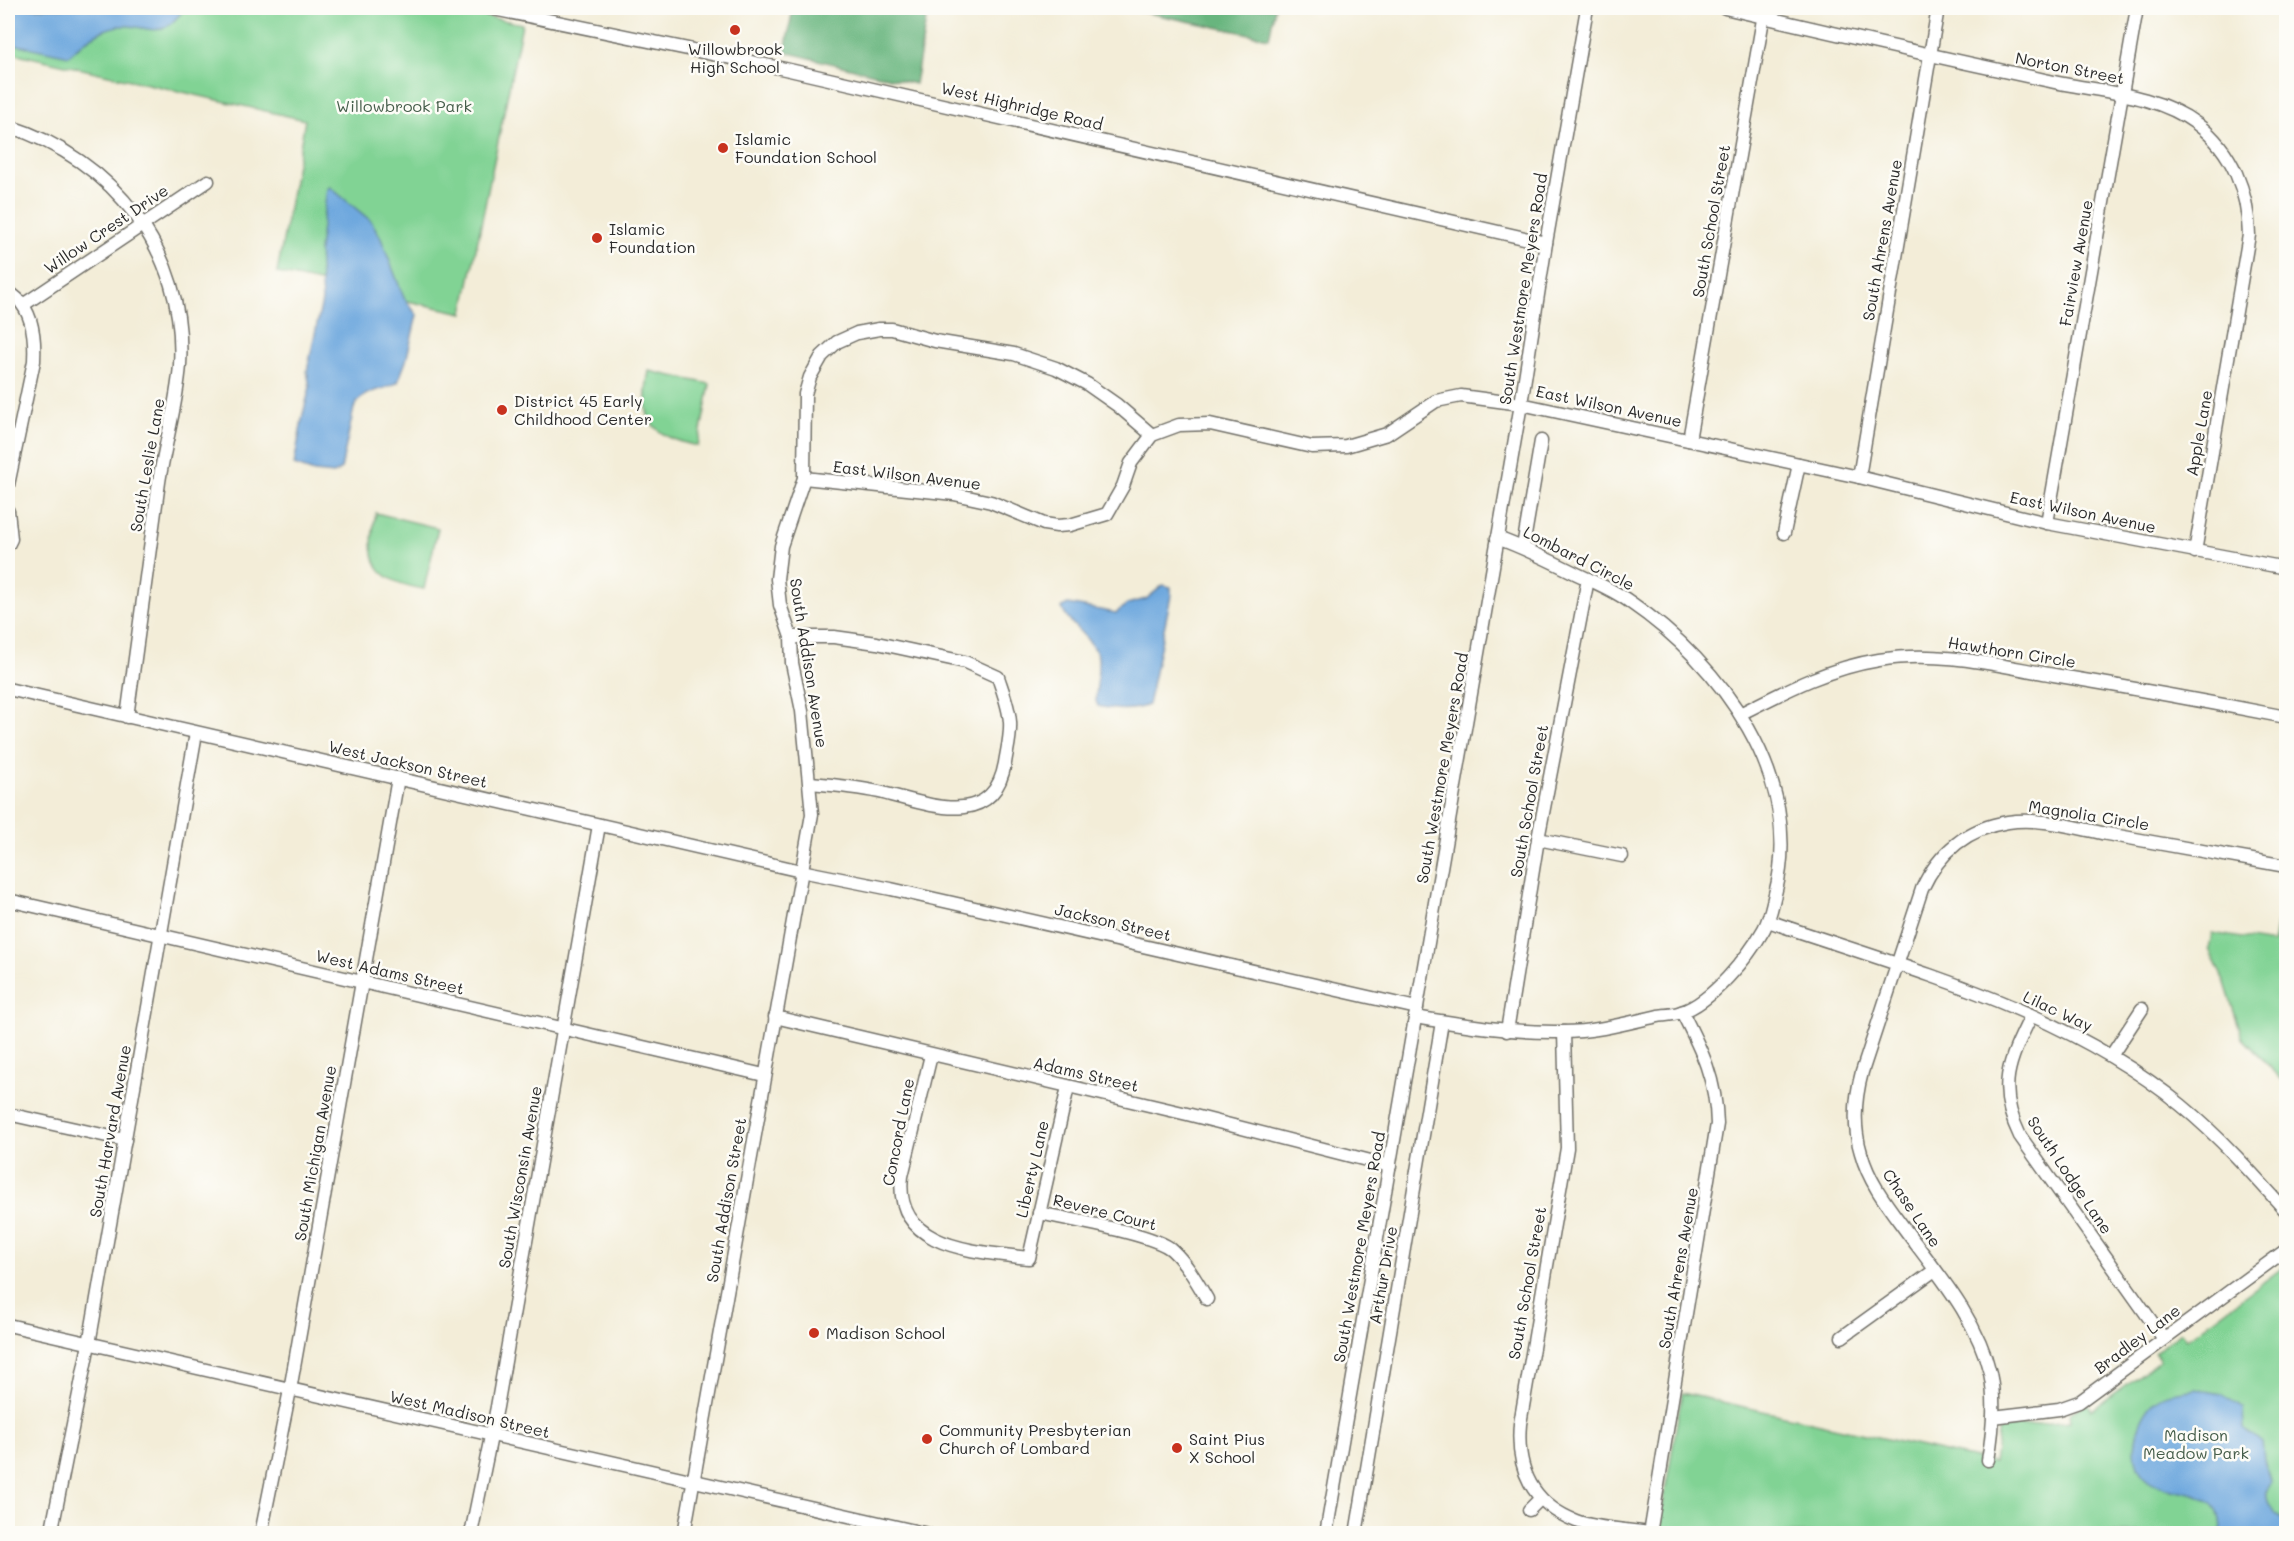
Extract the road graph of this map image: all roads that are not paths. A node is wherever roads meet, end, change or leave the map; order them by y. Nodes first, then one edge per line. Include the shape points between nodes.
1 (489, 8) edge
2 (1587, 8) edge
3 (1725, 8) edge
4 (1938, 8) edge
5 (2137, 8) edge
6 (1764, 12) edge
7 (1930, 55) junction
8 (2122, 95) junction
9 (8, 126) edge
10 (208, 181) dead end
11 (144, 224) junction
12 (1546, 243) junction
13 (8, 291) edge
14 (23, 305) junction
15 (2235, 319) joint
16 (1521, 404) junction
17 (1152, 435) junction
18 (1689, 440) junction
19 (1541, 441) dead end
20 (1799, 464) junction
21 (1858, 477) junction
22 (804, 478) junction
23 (8, 485) edge
24 (8, 511) edge
25 (2047, 523) junction
26 (1784, 533) dead end
27 (1497, 538) junction
28 (8, 545) edge
29 (1523, 547) junction
30 (2195, 552) junction
31 (2286, 567) edge
32 (1588, 579) junction
33 (791, 637) junction
34 (8, 689) edge
35 (1740, 714) junction
36 (127, 717) junction
37 (2286, 717) edge
38 (196, 733) junction
39 (398, 778) junction
40 (810, 783) junction
41 (598, 825) junction
42 (1538, 839) junction
43 (1622, 856) dead end
44 (2286, 866) edge
45 (801, 872) junction
46 (8, 900) edge
47 (1768, 921) junction
48 (161, 936) junction
49 (1897, 966) junction
50 (362, 982) junction
51 (2142, 1009) dead end
52 (1682, 1012) junction
53 (1416, 1013) junction
54 (2031, 1016) junction
55 (775, 1017) junction
56 (1442, 1022) junction
57 (563, 1029) junction
58 (1507, 1031) junction
59 (1564, 1032) junction
60 (931, 1055) junction
61 (2111, 1056) junction
62 (765, 1075) junction
63 (1068, 1088) junction
64 (8, 1114) edge
65 (125, 1140) junction
66 (1390, 1166) junction
67 (2286, 1211) edge
68 (1039, 1213) junction
69 (2286, 1250) edge
70 (1029, 1257) joint
71 (1935, 1270) junction
72 (1207, 1299) dead end
73 (8, 1325) edge
74 (1842, 1337) dead end
75 (2164, 1339) junction
76 (89, 1344) junction
77 (290, 1390) junction
78 (1993, 1417) junction
79 (491, 1436) junction
80 (1988, 1460) dead end
81 (695, 1481) junction
82 (1540, 1499) junction
83 (1529, 1510) dead end
84 (51, 1533) edge
85 (261, 1533) edge
86 (471, 1533) edge
87 (684, 1533) edge
88 (926, 1533) edge
89 (1326, 1533) edge
90 (1356, 1533) edge
91 (1650, 1533) edge

1 - 12 street, West Highridge Road via 785,69
2 - 12 street, South Westmore Meyers Road
3 - 6 street, Norton Street
4 - 7 street, South Ahrens Avenue
5 - 8 street, Fairview Avenue
6 - 7 street, Norton Street
6 - 18 street, South School Street
7 - 8 street, Norton Street
7 - 21 street, South Ahrens Avenue
8 - 15 street, Norton Street via 2148,100 2186,117 2229,158 2248,216 2247,249
8 - 25 street, Fairview Avenue
9 - 11 street, South Leslie Lane via 74,155 100,175
10 - 11 street, Willow Crest Drive
11 - 14 street, Willow Crest Drive
11 - 36 street, South Leslie Lane via 176,305 180,363 164,447
12 - 16 street, South Westmore Meyers Road
13 - 14 street
14 - 23 street via 32,326 34,361
15 - 30 street, Apple Lane
16 - 17 street, East Wilson Avenue via 1461,396 1436,401 1388,434 1346,446 1297,444 1199,423 1179,425
16 - 18 street, East Wilson Avenue
16 - 27 street, South Westmore Meyers Road
17 - 22 street, East Wilson Avenue via 1131,463 1107,514 1070,525 1044,524 991,502 954,494
17 - 22 street, South Addison Avenue via 1087,384 1056,368 1014,354 879,329 837,342 810,376 805,394
18 - 20 street, East Wilson Avenue
19 - 29 street
20 - 21 street, East Wilson Avenue
20 - 26 street
21 - 25 street, East Wilson Avenue
22 - 33 street, South Addison Avenue via 778,562 779,595
24 - 28 street
25 - 30 street, East Wilson Avenue
27 - 29 street, Lombard Circle
27 - 53 street, South Westmore Meyers Road
29 - 32 street, Lombard Circle
30 - 31 street, East Wilson Avenue
32 - 35 street, Lombard Circle via 1630,602 1667,630
32 - 42 street, South School Street
33 - 40 street, South Addison Avenue
33 - 40 street via 851,638 965,662 998,677 1010,724 1004,771 996,788 984,802 965,808
34 - 36 street, West Jackson Street
35 - 37 street, Hawthorn Circle via 1794,686 1837,670 1878,660 1925,657 1979,662
35 - 47 street, Lombard Circle via 1770,775 1780,807 1780,874
36 - 38 street, West Jackson Street
38 - 39 street, West Jackson Street
38 - 48 street, South Harvard Avenue
39 - 41 street, West Jackson Street
39 - 50 street, South Michigan Avenue
40 - 45 street, South Addison Avenue via 812,814
41 - 45 street, West Jackson Street
41 - 57 street, South Wisconsin Avenue
42 - 43 street
42 - 58 street, South School Street
44 - 49 street, Magnolia Circle via 2041,822 1996,825 1954,844 1930,873
45 - 53 street, Jackson Street via 902,891
45 - 55 street, South Addison Street
46 - 48 street, West Adams Street
47 - 49 street, Lilac Way
47 - 52 street, Lombard Circle via 1732,974
48 - 50 street, West Adams Street
48 - 65 street, South Harvard Avenue
49 - 54 street, Lilac Way via 1992,998
49 - 71 street, Chase Lane via 1862,1072 1856,1128 1861,1153 1881,1197
50 - 57 street, West Adams Street
50 - 77 street, South Michigan Avenue
51 - 61 street
52 - 59 street, Lombard Circle via 1631,1024
52 - 91 street, South Ahrens Avenue via 1706,1059 1716,1098 1717,1124
53 - 56 street, Lombard Circle
53 - 66 street, South Westmore Meyers Road
54 - 61 street, Lilac Way
54 - 75 street, South Lodge Lane via 2008,1069 2006,1095 2013,1121
55 - 60 street, Adams Street
55 - 62 street, South Addison Street
56 - 58 street, Lombard Circle
56 - 90 street, Arthur Drive
57 - 62 street, West Adams Street
57 - 79 street, South Wisconsin Avenue
58 - 59 street, Lombard Circle
59 - 82 street, South School Street via 1567,1148 1520,1424 1523,1467
60 - 63 street, Adams Street
60 - 70 street, Concord Lane via 902,1176 901,1192 907,1215 937,1241
61 - 67 street, Lilac Way via 2203,1124
62 - 81 street, South Addison Street
63 - 66 street, Adams Street
63 - 68 street, Liberty Lane
64 - 65 street
65 - 76 street, South Harvard Avenue
66 - 89 street, South Westmore Meyers Road
68 - 70 street, Liberty Lane
68 - 72 street, Revere Court via 1164,1244 1189,1270
69 - 75 street, Bradley Lane
71 - 74 street
71 - 78 street, Chase Lane via 1982,1348 1990,1373
73 - 76 street, West Madison Street
75 - 78 street, Bradley Lane via 2070,1407
76 - 77 street, West Madison Street
76 - 84 street, South Harvard Avenue
77 - 79 street, West Madison Street
77 - 85 street, South Michigan Avenue
78 - 80 street, Chase Lane
79 - 81 street, West Madison Street
79 - 86 street, South Wisconsin Avenue
81 - 87 street, South Addison Street
81 - 88 street, West Madison Street
82 - 83 street
82 - 91 street via 1576,1521

